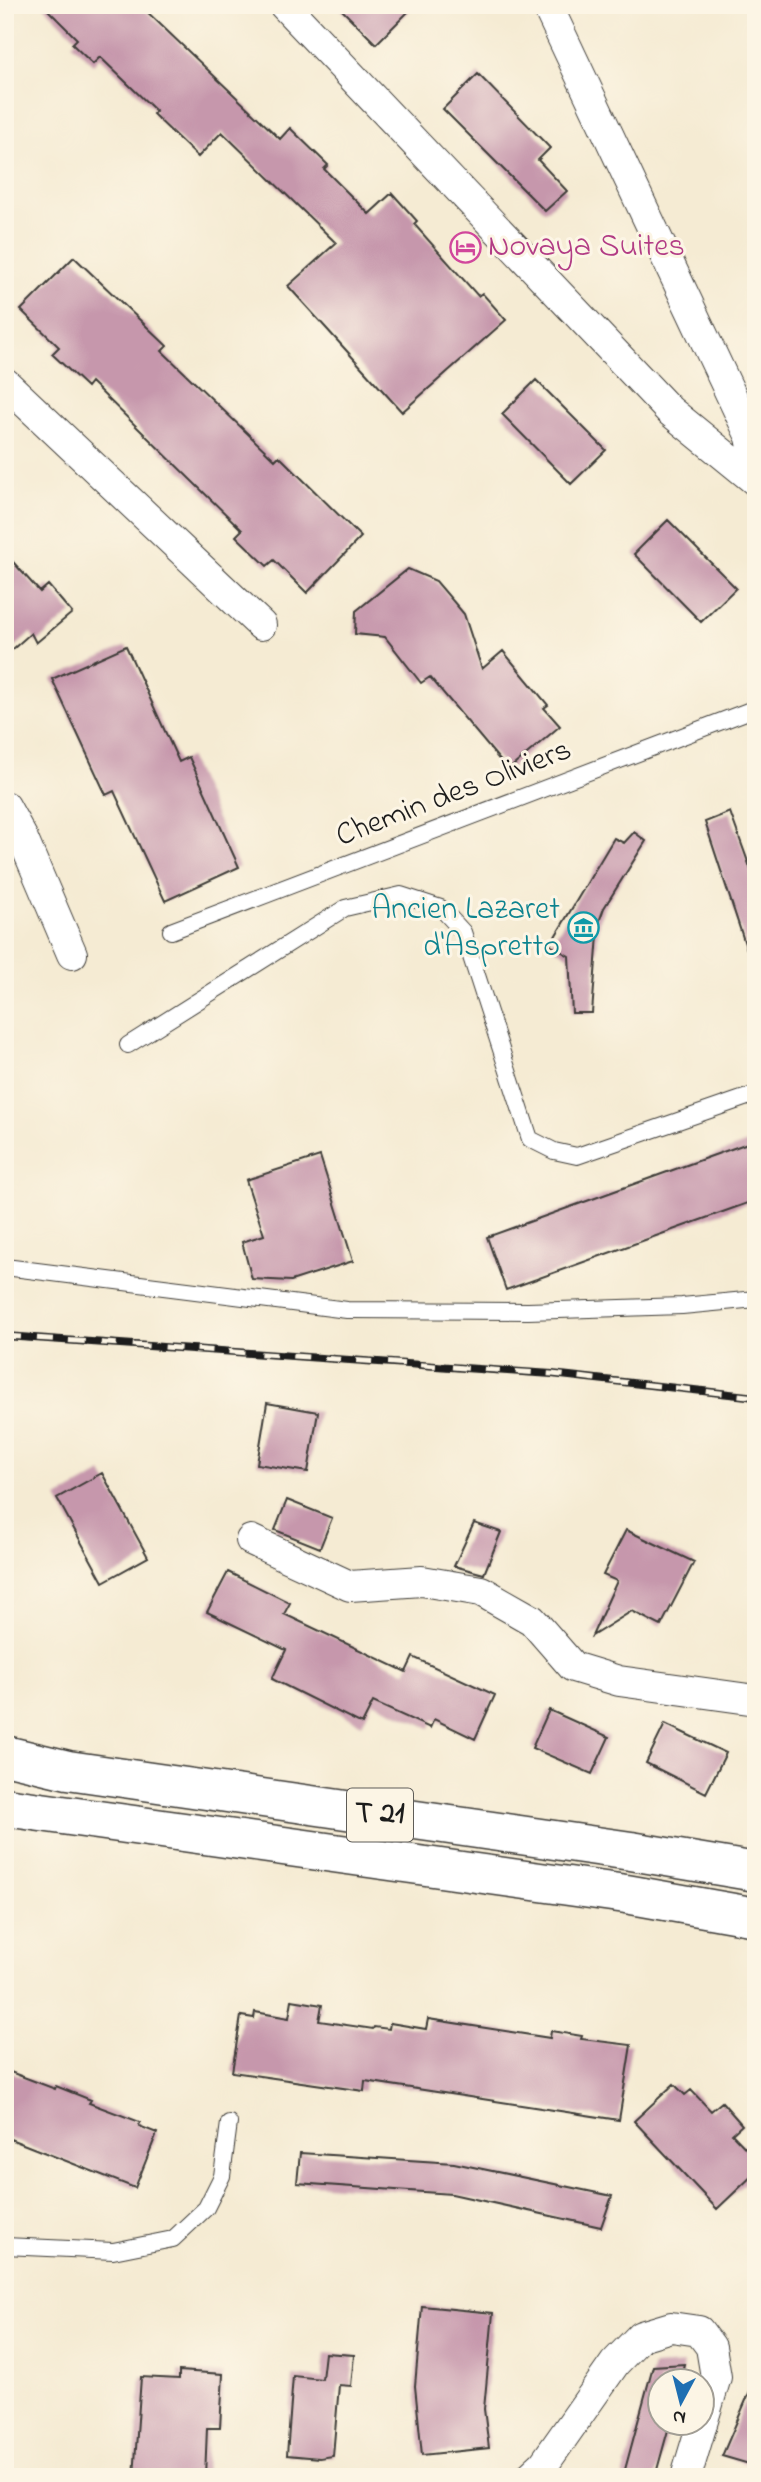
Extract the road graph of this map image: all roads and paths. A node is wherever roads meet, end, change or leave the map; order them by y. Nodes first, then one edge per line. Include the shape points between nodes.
1 (284, 5) edge
2 (547, 5) edge
3 (5, 383) edge
4 (756, 463) edge
5 (756, 481) edge
6 (261, 625) dead end
7 (756, 709) edge
8 (6, 808) edge
9 (172, 931) dead end
10 (72, 954) dead end
11 (128, 1045) dead end
12 (756, 1094) edge
13 (5, 1267) edge
14 (756, 1299) edge
15 (251, 1539) dead end
16 (756, 1700) edge
17 (5, 1755) edge
18 (5, 1807) edge
19 (756, 1872) edge
20 (756, 1917) edge
21 (229, 2123) dead end
22 (5, 2246) edge
23 (530, 2477) edge
24 (686, 2477) edge

1 - 5 street via 670,411
2 - 4 street via 751,437
3 - 6 street
7 - 9 lane, Chemin des Oliviers
8 - 10 street
11 - 12 lane via 345,908 401,895 440,908 463,932 530,1139 554,1152 577,1156
13 - 14 lane via 347,1310 682,1307
15 - 16 street via 350,1586 422,1581 481,1591 532,1620 573,1667 619,1681
17 - 19 main road, T 21 via 68,1770
18 - 20 main road, T 21 via 626,1894
21 - 22 lane via 222,2176 206,2208 173,2239 113,2251
23 - 24 street via 615,2363 641,2336 671,2327 699,2331 711,2347 716,2377

